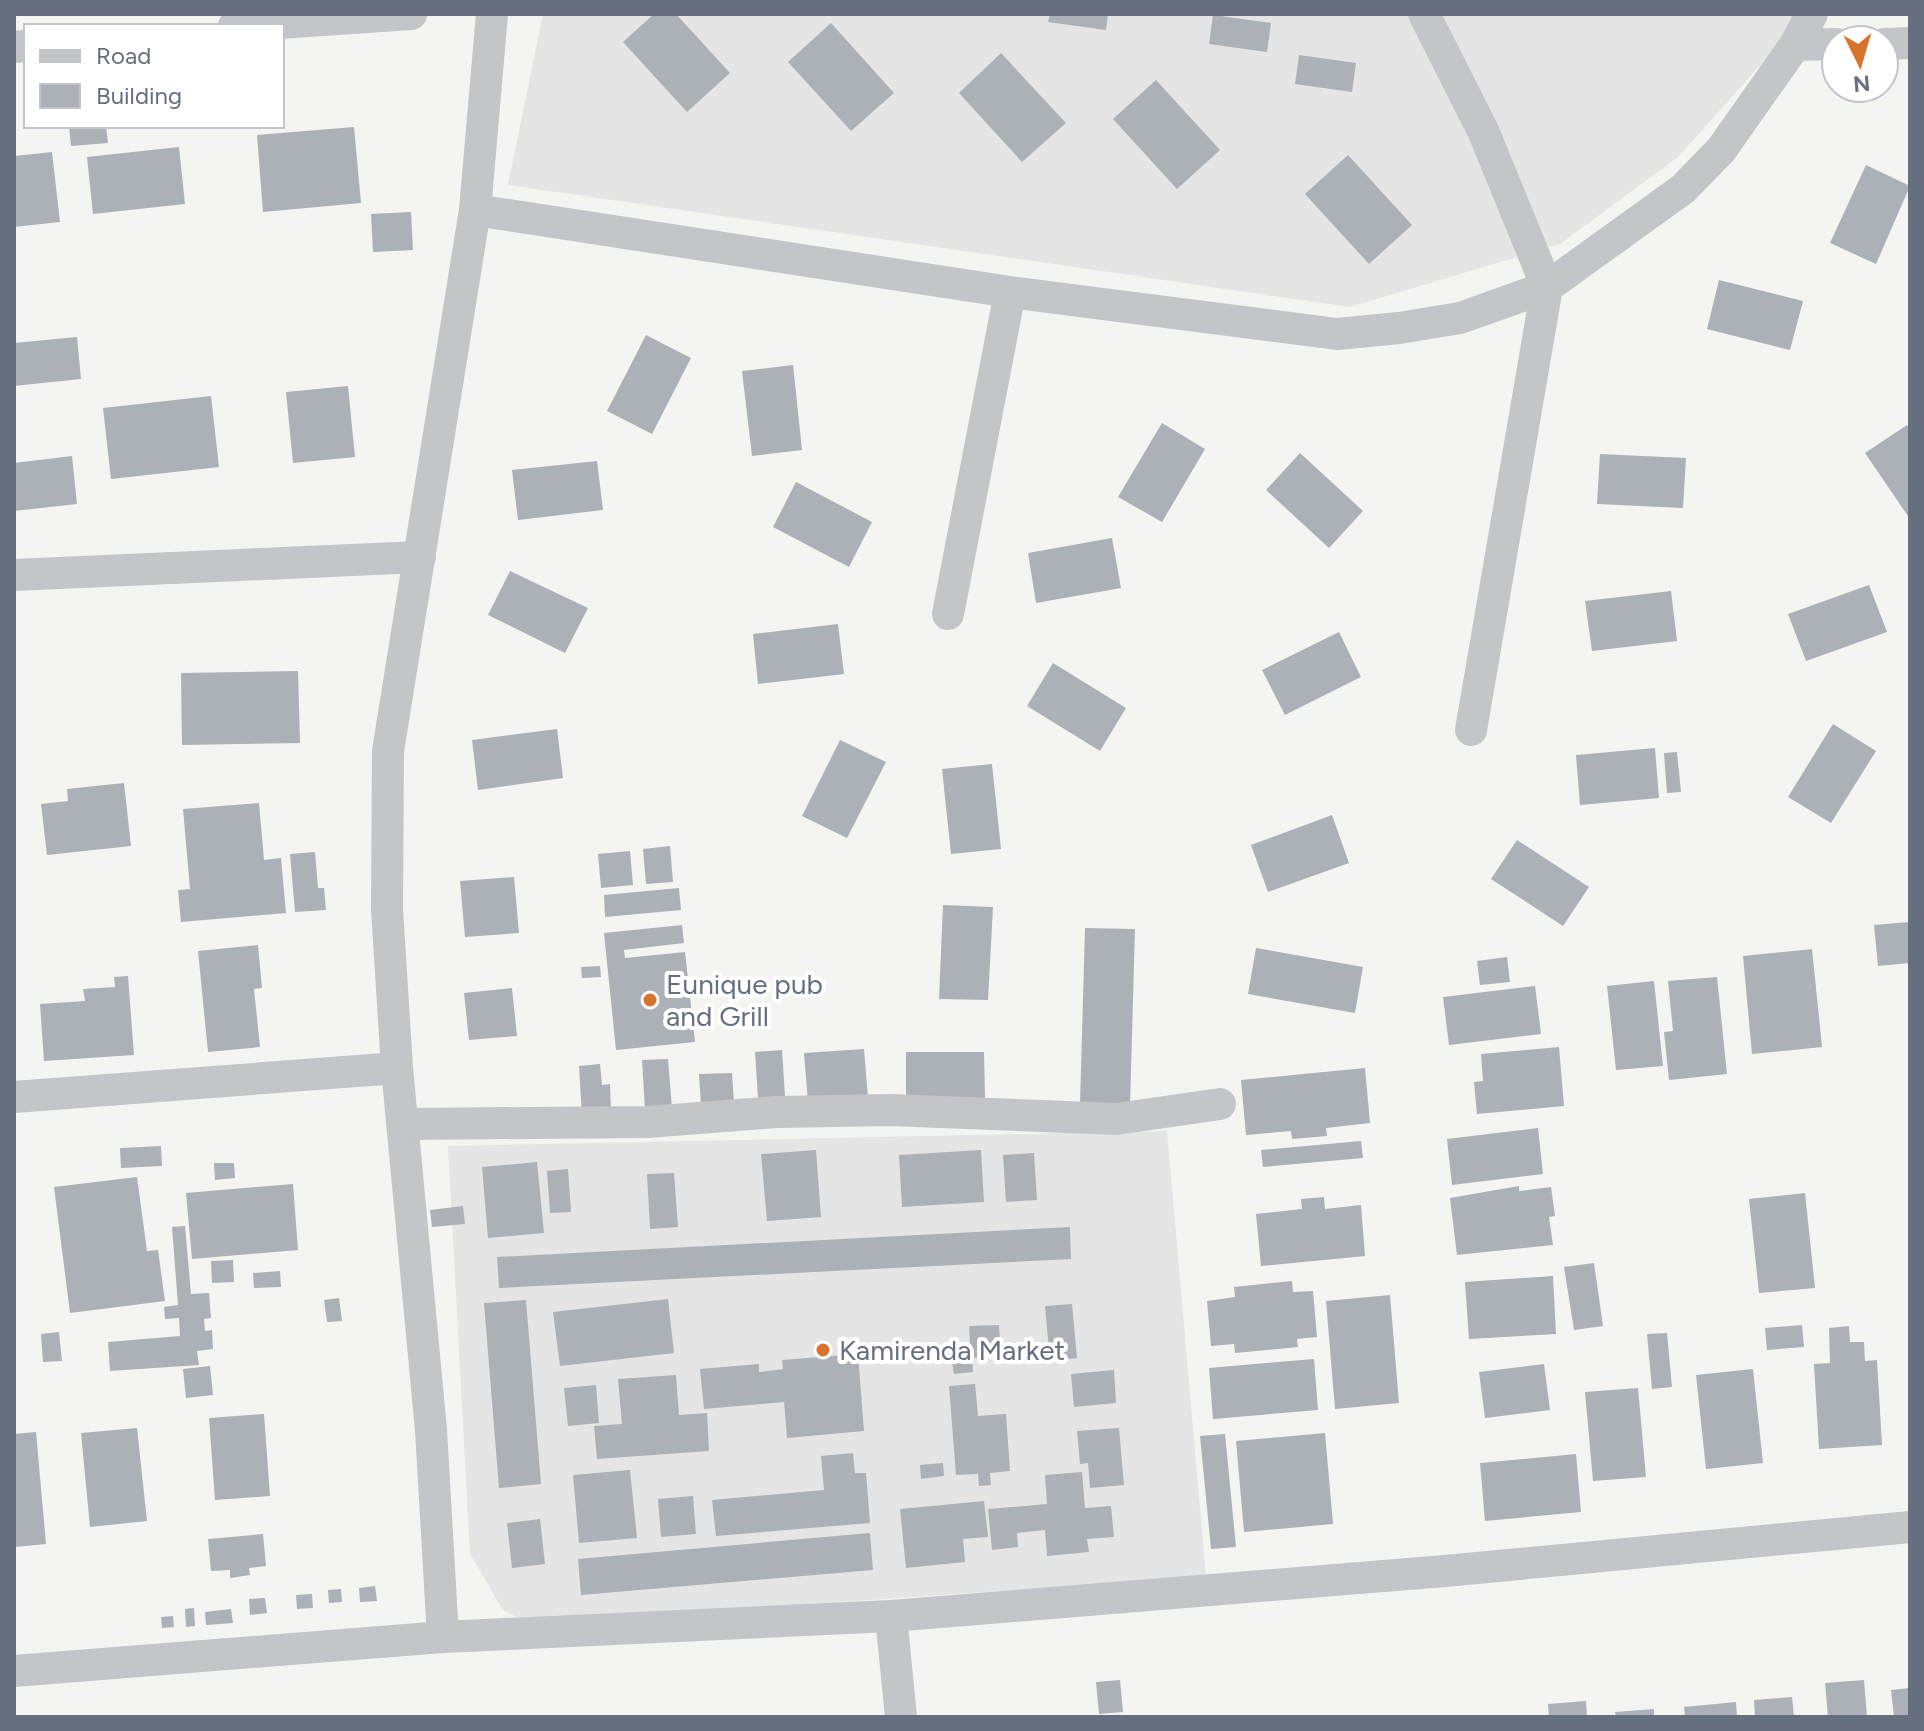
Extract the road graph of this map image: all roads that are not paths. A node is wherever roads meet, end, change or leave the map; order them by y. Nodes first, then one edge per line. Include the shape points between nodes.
1 (411, 14) edge
2 (492, 14) edge
3 (1424, 14) edge
4 (1812, 14) edge
5 (264, 24) edge
6 (1820, 44) edge
7 (1795, 45) junction
8 (475, 210) junction
9 (1547, 287) junction
10 (1010, 292) junction
11 (420, 557) junction
12 (14, 575) edge
13 (948, 614) dead end
14 (1471, 730) dead end
15 (397, 1068) junction
16 (14, 1097) edge
17 (1220, 1104) dead end
18 (402, 1124) junction
19 (1910, 1527) edge
20 (891, 1616) junction
21 (443, 1637) junction
22 (14, 1671) edge
23 (901, 1717) edge

1 - 5 street
2 - 8 street
3 - 9 street via 1484,133
4 - 7 street
6 - 7 street
7 - 9 street via 1721,150 1683,189
8 - 10 street
8 - 11 street
9 - 10 street via 1460,318 1337,334
9 - 14 street
10 - 13 street
11 - 12 street
11 - 15 street via 388,751 387,909
15 - 16 street
15 - 18 street
17 - 18 street via 1116,1119 890,1110 647,1122
18 - 21 street via 431,1430
19 - 20 street
20 - 21 street
20 - 23 street
21 - 22 street

